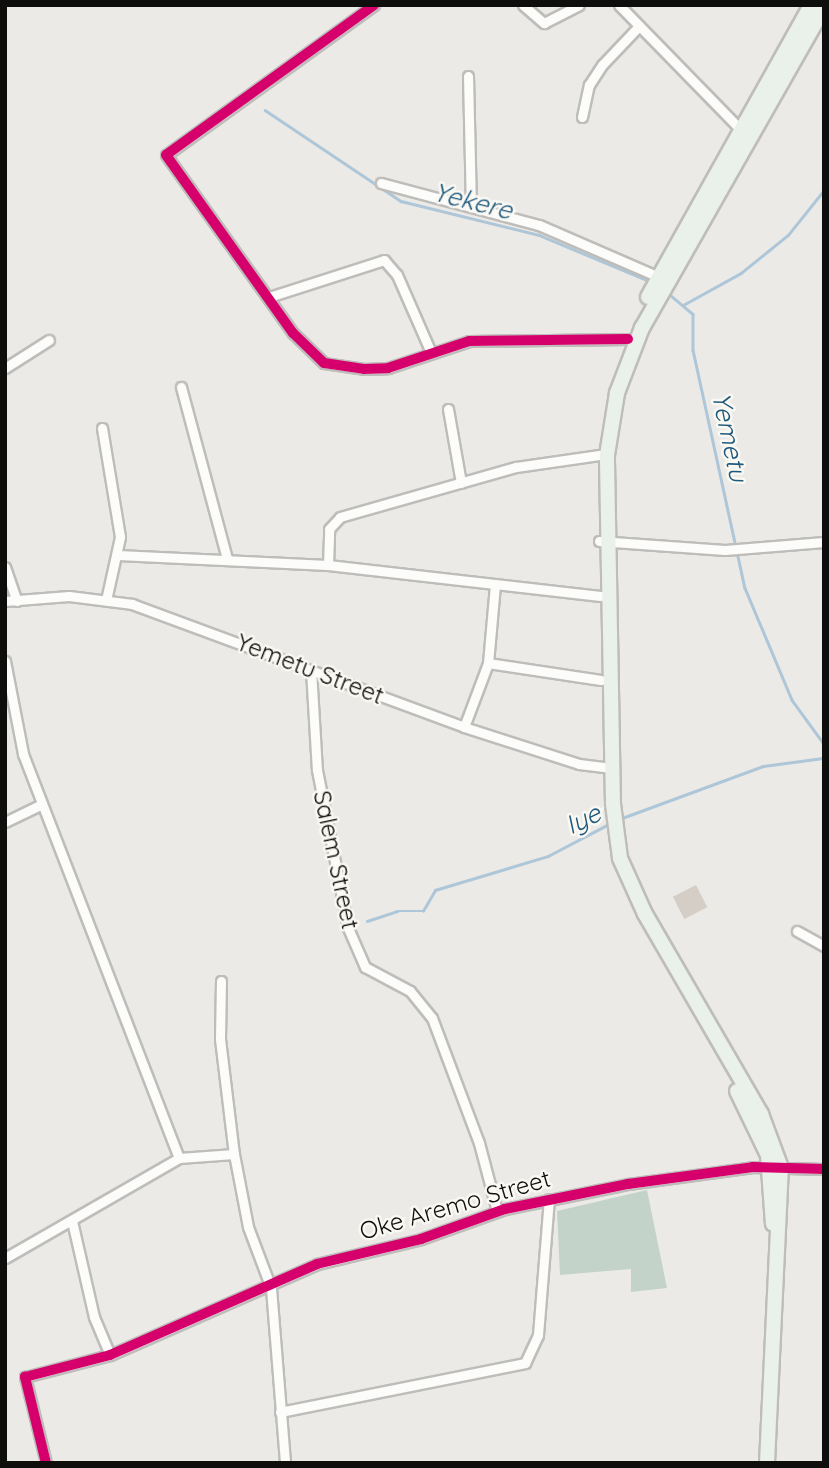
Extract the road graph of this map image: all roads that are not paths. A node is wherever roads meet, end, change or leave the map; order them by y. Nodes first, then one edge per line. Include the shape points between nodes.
1 (374, 5) edge
2 (523, 5) edge
3 (579, 5) edge
4 (619, 5) edge
5 (816, 15) edge
6 (639, 26) junction
7 (468, 76) dead end
8 (582, 117) dead end
9 (746, 135) junction
10 (382, 183) dead end
11 (471, 205) junction
12 (659, 286) junction
13 (269, 297) junction
14 (628, 339) junction
15 (48, 340) dead end
16 (430, 350) junction
17 (5, 368) edge
18 (181, 387) dead end
19 (448, 409) dead end
20 (102, 428) dead end
21 (599, 455) junction
22 (461, 483) junction
23 (604, 541) junction
24 (824, 542) edge
25 (118, 555) junction
26 (227, 559) junction
27 (328, 565) junction
28 (5, 567) edge
29 (495, 584) junction
30 (600, 596) junction
31 (106, 600) junction
32 (5, 601) edge
33 (17, 601) junction
34 (5, 661) edge
35 (488, 663) junction
36 (311, 670) junction
37 (601, 680) junction
38 (464, 727) junction
39 (607, 769) junction
40 (41, 804) junction
41 (5, 822) edge
42 (797, 931) dead end
43 (824, 946) edge
44 (220, 981) dead end
45 (234, 1154) junction
46 (179, 1158) junction
47 (776, 1168) junction
48 (824, 1169) edge
49 (550, 1199) junction
50 (497, 1211) junction
51 (72, 1221) junction
52 (5, 1258) edge
53 (271, 1288) junction
54 (110, 1355) junction
55 (280, 1412) junction
56 (46, 1463) edge
57 (285, 1463) edge
58 (757, 1463) edge
59 (767, 1463) edge

1 - 13 street via 166,155
2 - 3 street via 544,23
4 - 6 street
5 - 9 highway
6 - 8 street via 589,85
6 - 9 street
7 - 11 street
9 - 12 highway
10 - 11 street
11 - 12 street via 594,245
12 - 14 highway
12 - 23 highway via 629,358 612,416
13 - 16 street via 307,350 337,369 388,368
13 - 16 street via 384,260 397,275
14 - 16 street via 469,341
14 - 21 highway via 603,417
15 - 17 street
18 - 26 street
19 - 22 street
20 - 25 street via 117,509
21 - 22 street via 516,467
21 - 23 highway
22 - 27 street via 332,521
23 - 24 street via 725,550
23 - 30 highway
23 - 39 highway
25 - 26 street
25 - 31 street
26 - 27 street
27 - 29 street
28 - 33 street
29 - 30 street
29 - 35 street
30 - 37 highway
31 - 33 street, Yemetu Street via 34,596
31 - 36 street, Yemetu Street via 185,621
32 - 33 street, Yemetu Street
34 - 40 street via 16,731
35 - 37 street
35 - 38 street
36 - 38 street, Yemetu Street
36 - 50 street, Salem Street via 317,770 336,843 348,928 365,967 410,991 432,1018
37 - 39 highway
38 - 39 street, Yemetu Street
39 - 47 highway via 616,839 630,886 761,1114
40 - 41 street
40 - 46 street
42 - 43 street
44 - 45 street via 220,1039
45 - 46 street
45 - 53 street via 248,1227
46 - 51 street
47 - 48 street, Oke Aremo Street
47 - 49 street, Oke Aremo Street via 676,1175
47 - 58 highway
47 - 59 highway
49 - 50 street, Oke Aremo Street
49 - 55 street via 538,1335 525,1363
50 - 53 street, Oke Aremo Street via 421,1239 317,1264
51 - 52 street
51 - 54 street via 94,1317
53 - 54 street, Oke Aremo Street
53 - 55 street
54 - 56 street, Oke Aremo Street via 25,1377
55 - 57 street

